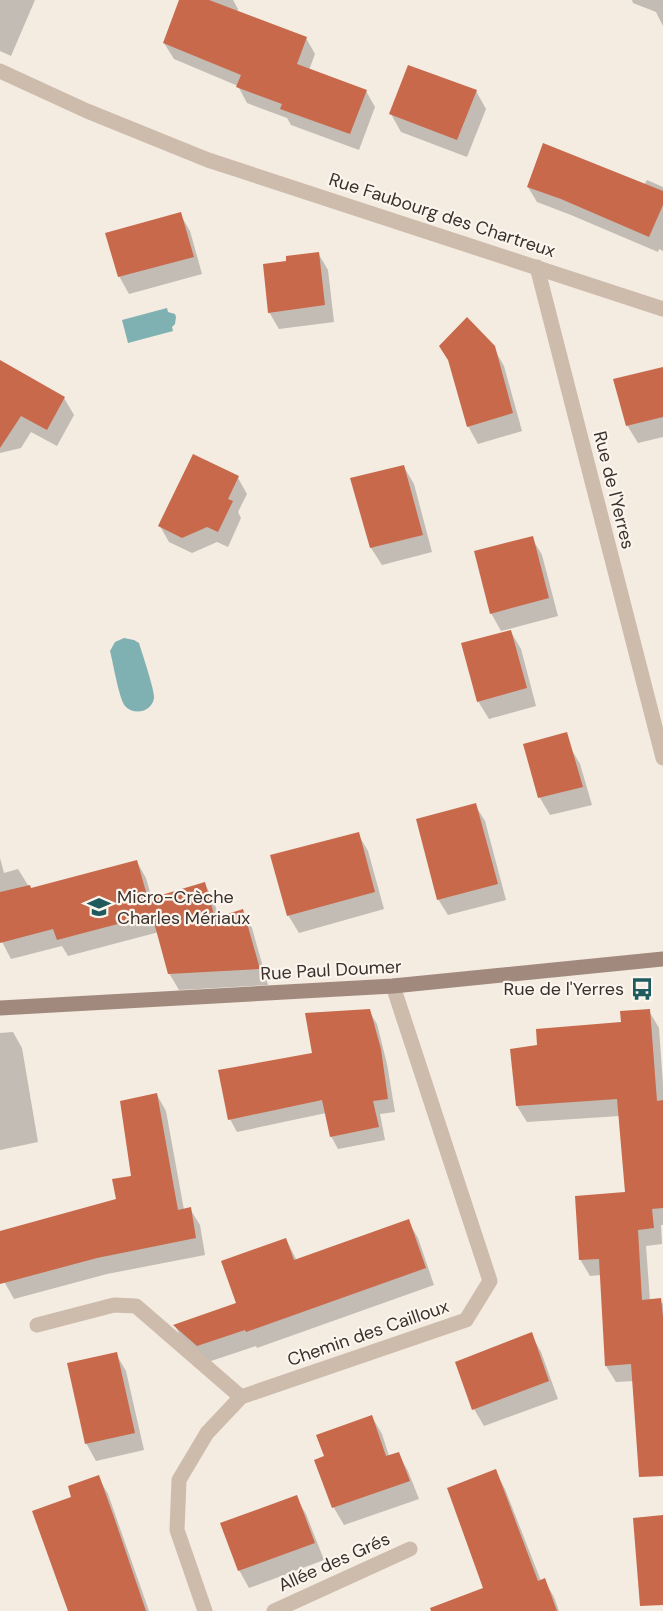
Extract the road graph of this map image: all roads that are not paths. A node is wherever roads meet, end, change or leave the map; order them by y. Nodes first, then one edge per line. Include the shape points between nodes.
1 (0, 71) edge
2 (537, 267) junction
3 (663, 309) edge
4 (663, 758) edge
5 (663, 959) edge
6 (393, 986) junction
7 (0, 1008) edge
8 (37, 1325) dead end
9 (241, 1397) junction
10 (410, 1549) dead end
11 (205, 1611) edge
12 (274, 1611) edge

1 - 2 street, Rue Faubourg des Chartreux via 208,160
2 - 3 street, Rue Faubourg des Chartreux
2 - 4 street, Rue de l'Yerres
5 - 6 street, Rue Paul Doumer
6 - 7 street, Rue Paul Doumer
6 - 9 street, Chemin des Cailloux via 490,1281 466,1320
8 - 9 street via 114,1305 136,1306
9 - 11 street, Chemin des Cailloux via 207,1433 179,1480 177,1530
10 - 12 street, Allée des Grés

